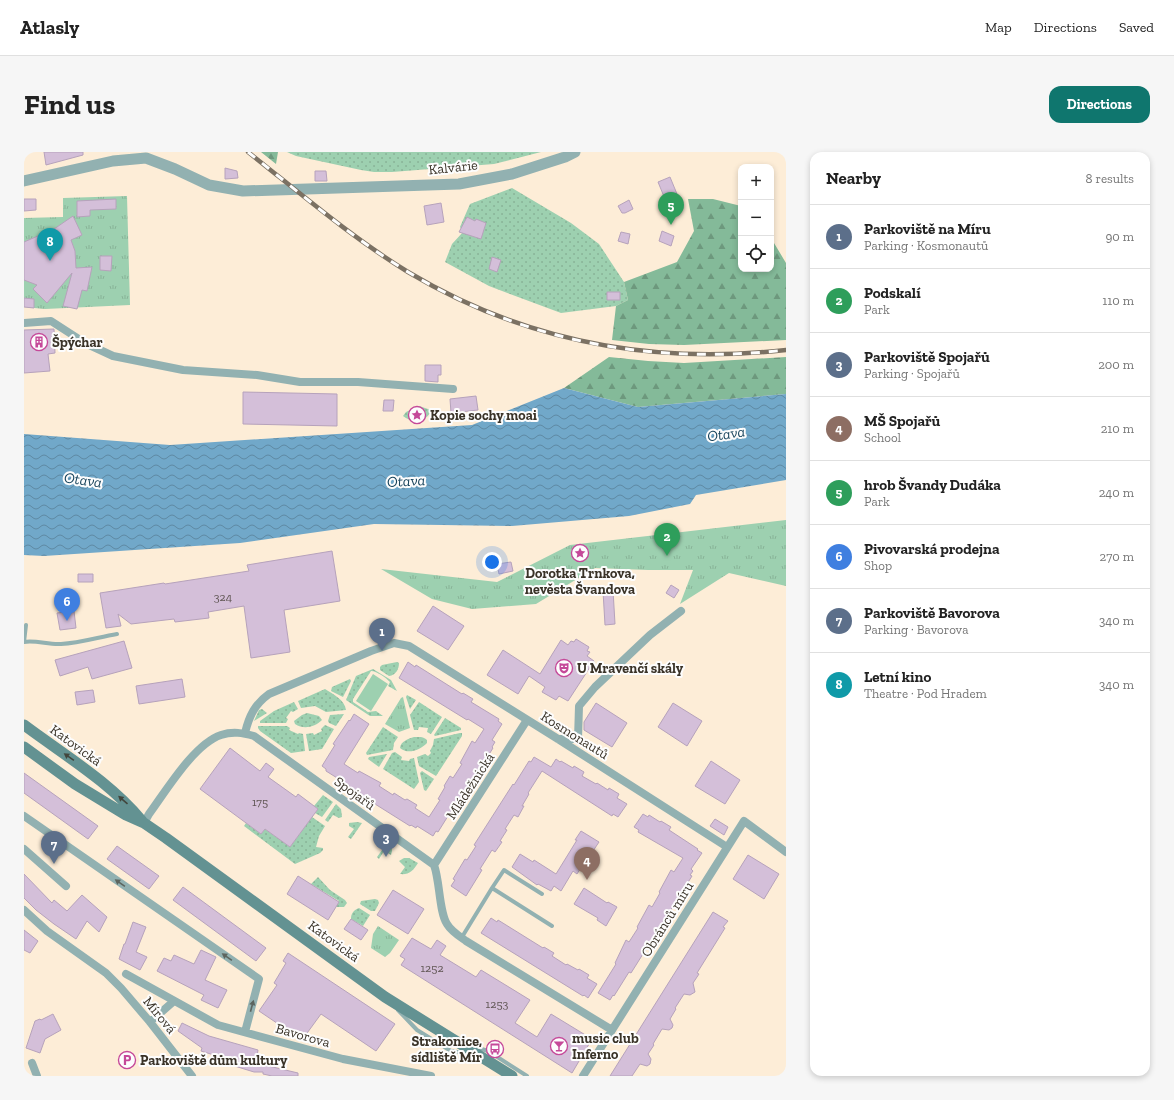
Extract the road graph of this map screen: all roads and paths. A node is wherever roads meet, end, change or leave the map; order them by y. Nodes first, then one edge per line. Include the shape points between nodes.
1 (575, 152) edge
2 (146, 155) edge
3 (24, 181) edge
4 (24, 323) edge
5 (453, 390) dead end
6 (681, 611) dead end
7 (26, 625) dead end
8 (117, 634) dead end
9 (24, 642) edge
10 (527, 720) junction
11 (24, 725) edge
12 (245, 733) junction
13 (558, 740) junction
14 (24, 747) edge
15 (24, 816) edge
16 (144, 823) junction
17 (727, 847) junction
18 (24, 849) edge
19 (786, 852) edge
20 (434, 865) junction
21 (66, 886) dead end
22 (492, 888) junction
23 (542, 894) dead end
24 (24, 910) edge
25 (552, 926) dead end
26 (462, 937) junction
27 (126, 974) dead end
28 (385, 997) junction
29 (174, 1001) junction
30 (150, 1022) junction
31 (612, 1030) junction
32 (245, 1032) junction
33 (454, 1041) junction
34 (479, 1056) junction
35 (32, 1063) dead end
36 (37, 1076) edge
37 (192, 1076) edge
38 (432, 1076) edge
39 (512, 1076) edge
40 (527, 1076) edge
41 (583, 1076) edge

1 - 2 street, Kalvárie via 512,174 459,184 243,191 209,186
2 - 3 street
4 - 5 street via 51,322 85,343 113,356 183,370 258,375 300,382 358,382
6 - 13 street via 650,635 595,687 579,706 578,739
7 - 9 lane
8 - 9 lane via 62,644
10 - 12 street, Kosmonautů via 409,646 394,644 269,694 253,710
10 - 13 street, Kosmonautů
10 - 20 street, Mládežnická
16 -> 11 main road, Katovická via 131,807 105,784
12 - 16 street, Spojařů via 221,735 201,747
12 - 20 street, Spojařů via 263,741
13 - 17 street, Kosmonautů
14 - 16 main road, Katovická via 75,784
32 -> 15 street via 259,979
16 - 28 main road, Katovická
17 - 19 street, Obránců míru via 744,821
17 - 31 street, Obránců míru
18 - 21 street
20 - 26 street via 445,922
22 - 23 lane via 504,870
22 - 25 lane
22 - 26 lane
24 - 30 street, Mírová via 47,931 106,973
26 - 31 street
27 - 29 street, Bavorova
28 - 33 main road, Katovická
28 - 34 lane via 417,1030 451,1051
29 - 30 street
29 - 32 street, Bavorova via 218,1025
30 - 37 street, Mírová
31 - 41 street, Obránců míru
32 - 38 street, Bavorova via 343,1059
33 - 34 main road, Katovická
33 - 40 lane via 488,1051
34 - 39 main road, Katovická
35 - 36 street

